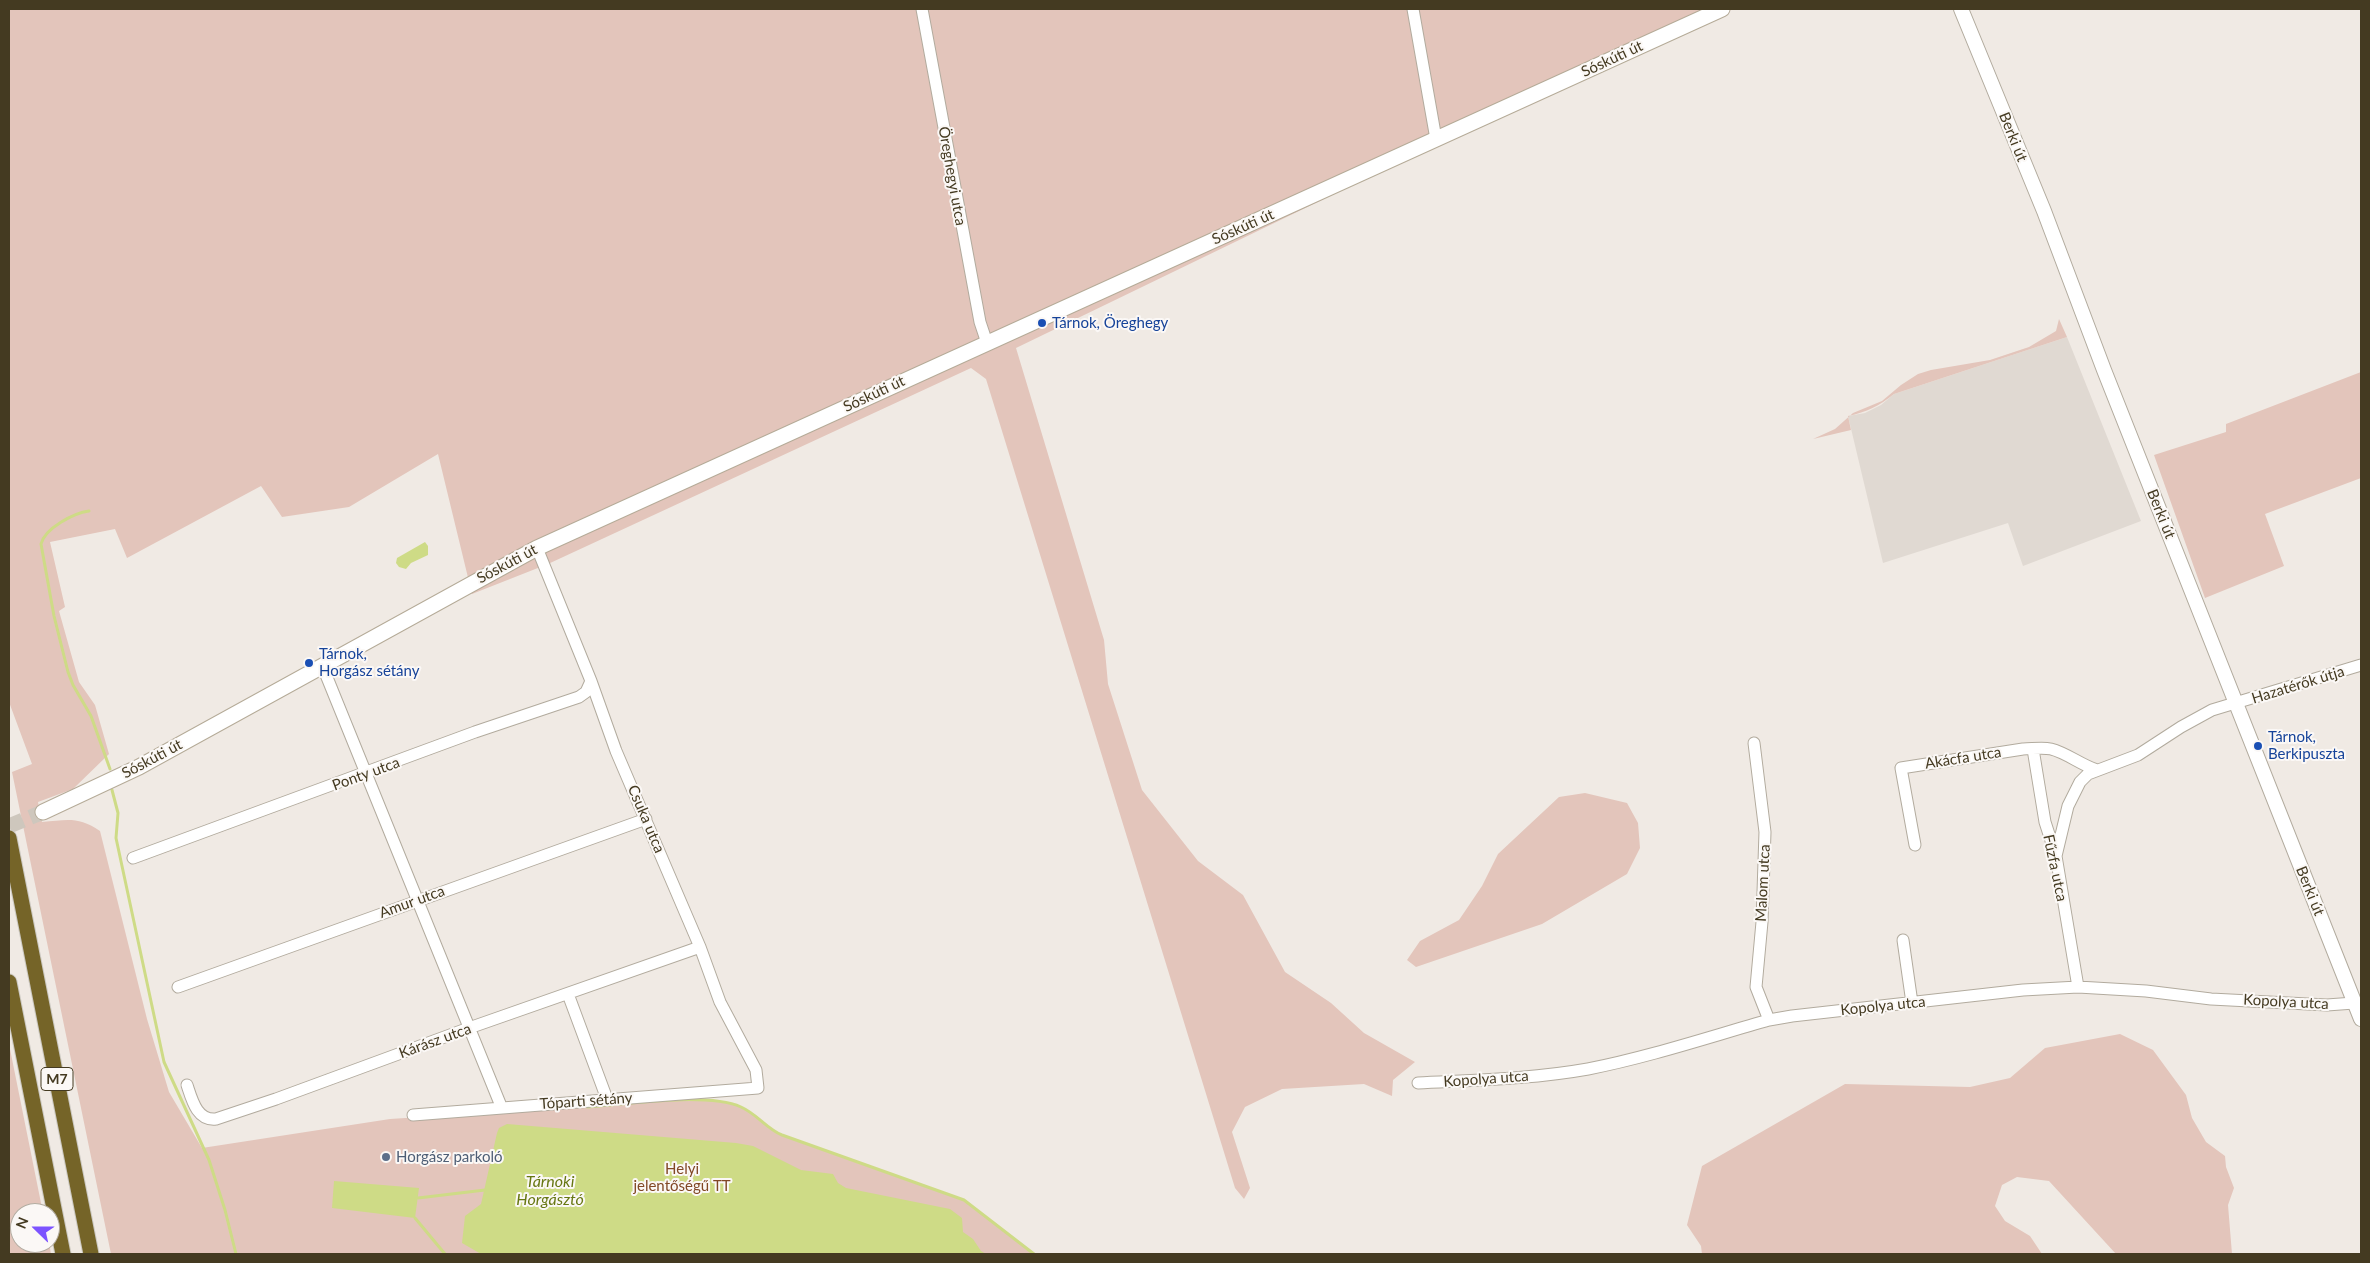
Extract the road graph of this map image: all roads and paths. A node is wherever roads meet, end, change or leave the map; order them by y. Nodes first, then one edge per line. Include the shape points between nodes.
1 (922, 9) edge
2 (1413, 9) edge
3 (1722, 9) edge
4 (1961, 9) edge
5 (1436, 139) junction
6 (987, 343) junction
7 (537, 548) junction
8 (322, 665) junction
9 (2361, 665) edge
10 (591, 681) junction
11 (2235, 703) junction
12 (1754, 743) dead end
13 (2033, 749) junction
14 (2097, 770) junction
15 (365, 774) junction
16 (43, 812) tunnel mouth
17 (646, 819) junction
18 (9, 838) edge
19 (1915, 845) dead end
20 (2056, 856) junction
21 (133, 858) dead end
22 (417, 900) junction
23 (1903, 940) dead end
24 (700, 946) junction
25 (9, 982) edge
26 (178, 987) dead end
27 (2078, 987) junction
28 (568, 994) junction
29 (1912, 1003) junction
30 (2354, 1003) junction
31 (1769, 1020) junction
32 (2361, 1020) edge
33 (468, 1028) junction
34 (1418, 1083) dead end
35 (187, 1085) dead end
36 (758, 1088) joint
37 (607, 1099) junction
38 (501, 1106) junction
39 (413, 1115) dead end
40 (63, 1254) edge
41 (91, 1254) edge

1 - 6 street, Öreghegyi utca via 980,322
2 - 5 street
3 - 5 main road, Sóskúti út
4 - 11 street, Berki út via 2044,212
5 - 6 main road, Sóskúti út
6 - 7 main road, Sóskúti út
7 - 8 main road, Sóskúti út
7 - 10 street, Csuka utca
8 - 15 street
8 - 16 main road, Sóskúti út via 139,767
9 - 11 street, Hazatérők útja
10 - 15 street, Ponty utca via 586,692 579,697
10 - 17 street, Csuka utca via 616,751
11 - 14 street, Hazatérők útja via 2202,714 2138,755
11 - 30 street, Berki út
12 - 31 street, Malom utca via 1765,832 1756,987
13 - 14 street, Akácfa utca via 2050,749
13 - 19 street, Akácfa utca via 1901,768
13 - 20 street, Fűzfa utca via 2045,822
14 - 20 street, Hazatérők útja via 2080,782 2074,792
15 - 21 street, Ponty utca
15 - 22 street
17 - 22 street, Amur utca
17 - 24 street, Csuka utca
18 - 41 highway, M7
20 - 27 street, Fűzfa utca
22 - 26 street, Amur utca
22 - 33 street
23 - 29 street
24 - 28 street, Kárász utca
24 - 36 street, Csuka utca via 730,1022 756,1070
25 - 40 highway, M7
27 - 29 street, Kopolya utca
27 - 30 street, Kopolya utca via 2211,999 2327,1005
28 - 33 street, Kárász utca
28 - 37 street
29 - 31 street, Kopolya utca
30 - 32 street, Berki út
31 - 34 street, Kopolya utca via 1587,1069 1502,1079
33 - 35 street, Kárász utca via 216,1119 201,1114
33 - 38 street
36 - 37 street, Tóparti sétány
37 - 38 street, Tóparti sétány
38 - 39 street, Tóparti sétány

